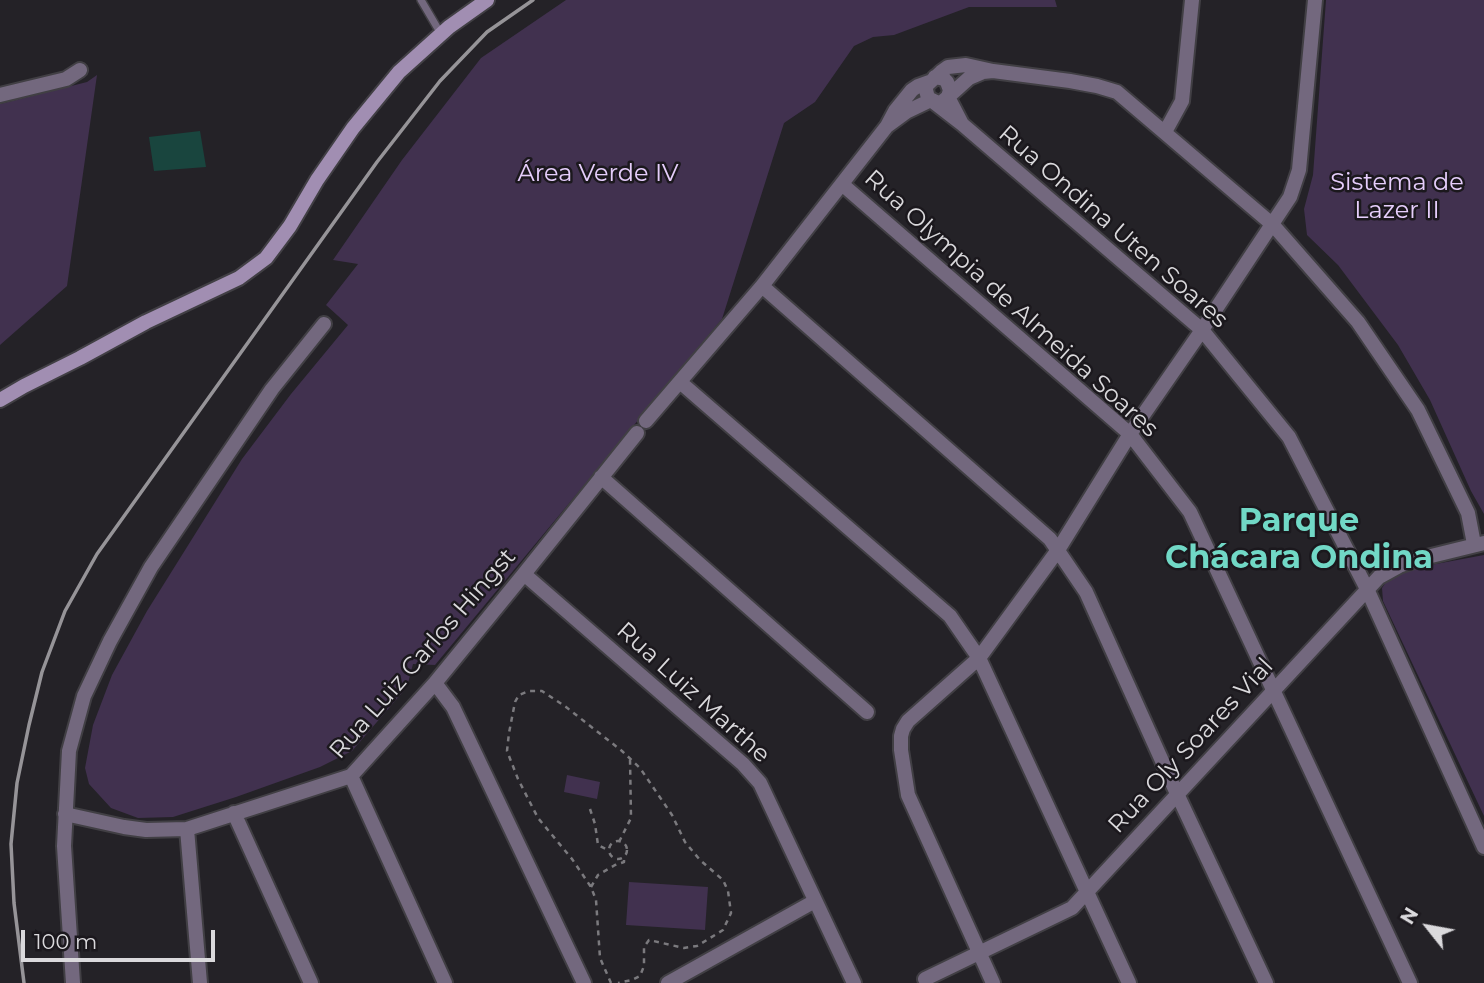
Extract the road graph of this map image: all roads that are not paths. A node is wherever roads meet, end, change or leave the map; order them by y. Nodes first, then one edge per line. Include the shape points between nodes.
1 (421, 0) edge
2 (487, 0) edge
3 (1192, 0) edge
4 (1315, 0) edge
5 (441, 34) junction
6 (80, 70) dead end
7 (993, 71) junction
8 (932, 80) junction
9 (0, 95) edge
10 (948, 97) junction
11 (931, 100) junction
12 (962, 124) junction
13 (887, 126) junction
14 (1165, 132) junction
15 (842, 185) junction
16 (1273, 225) junction
17 (762, 286) junction
18 (324, 324) dead end
19 (1202, 330) junction
20 (680, 382) junction
21 (0, 400) edge
22 (646, 421) dead end
23 (637, 433) dead end
24 (1130, 434) junction
25 (601, 477) junction
26 (1479, 544) edge
27 (1058, 550) junction
28 (524, 575) junction
29 (1367, 589) junction
30 (979, 658) junction
31 (435, 683) junction
32 (1274, 690) junction
33 (867, 712) dead end
34 (351, 776) junction
35 (1177, 793) junction
36 (234, 813) junction
37 (65, 814) junction
38 (187, 829) junction
39 (1484, 847) edge
40 (1087, 892) junction
41 (814, 901) junction
42 (980, 954) junction
43 (925, 979) dead end
44 (73, 983) edge
45 (200, 983) edge
46 (310, 983) edge
47 (445, 983) edge
48 (584, 983) edge
49 (668, 983) edge
50 (854, 983) edge
51 (993, 983) edge
52 (1129, 983) edge
53 (1266, 983) edge
54 (1410, 983) edge

1 - 5 lane
2 - 5 street
3 - 14 street via 1181,101
4 - 16 street via 1298,170 1290,197
5 - 21 street via 399,72 353,128 266,258 239,278 145,322
6 - 9 street via 66,79
7 - 8 street via 948,67
7 - 10 street via 969,78
7 - 14 street via 1117,92
8 - 10 street via 947,82
8 - 11 street via 926,90
8 - 13 street via 912,90
10 - 11 street via 938,103
10 - 12 street
11 - 12 street, Rua Ondina Uten Soares
11 - 13 street
12 - 19 street, Rua Ondina Uten Soares
13 - 15 street
14 - 16 street
15 - 17 street
15 - 24 street, Rua Olympia de Almeida Soares
16 - 19 street
16 - 26 street via 1358,322 1418,410
17 - 20 street
17 - 27 street
18 - 37 street via 272,389 184,518 110,641 84,696 69,751
19 - 24 street
19 - 29 street, Rua Ondina Uten Soares via 1289,437
20 - 22 street
20 - 30 street via 950,616
23 - 25 street, Rua Luiz Carlos Hingst
24 - 27 street
24 - 32 street, Rua Olympia de Almeida Soares via 1190,512
25 - 28 street, Rua Luiz Carlos Hingst
25 - 33 street
26 - 29 street, Rua Oly Soares Vial via 1399,566
27 - 30 street
27 - 35 street via 1086,592
28 - 31 street, Rua Luiz Carlos Hingst
28 - 41 street, Rua Luiz Marthe via 760,783
29 - 32 street, Rua Oly Soares Vial
29 - 39 street, Rua Ondina Uten Soares
30 - 40 street
30 - 42 street via 908,720 901,750 908,795
31 - 34 street, Rua Luiz Carlos Hingst
31 - 48 street via 453,707
32 - 35 street, Rua Oly Soares Vial
32 - 54 street, Rua Olympia de Almeida Soares
34 - 36 street, Rua Luiz Carlos Hingst
34 - 47 street
35 - 40 street, Rua Oly Soares Vial
35 - 53 street
36 - 38 street, Rua Luiz Carlos Hingst
36 - 46 street
37 - 38 street, Rua Luiz Carlos Hingst via 146,830
37 - 44 street
38 - 45 street
40 - 42 street, Rua Oly Soares Vial via 1072,908
40 - 52 street
41 - 49 street
41 - 50 street, Rua Luiz Marthe
42 - 43 street, Rua Oly Soares Vial
42 - 51 street

